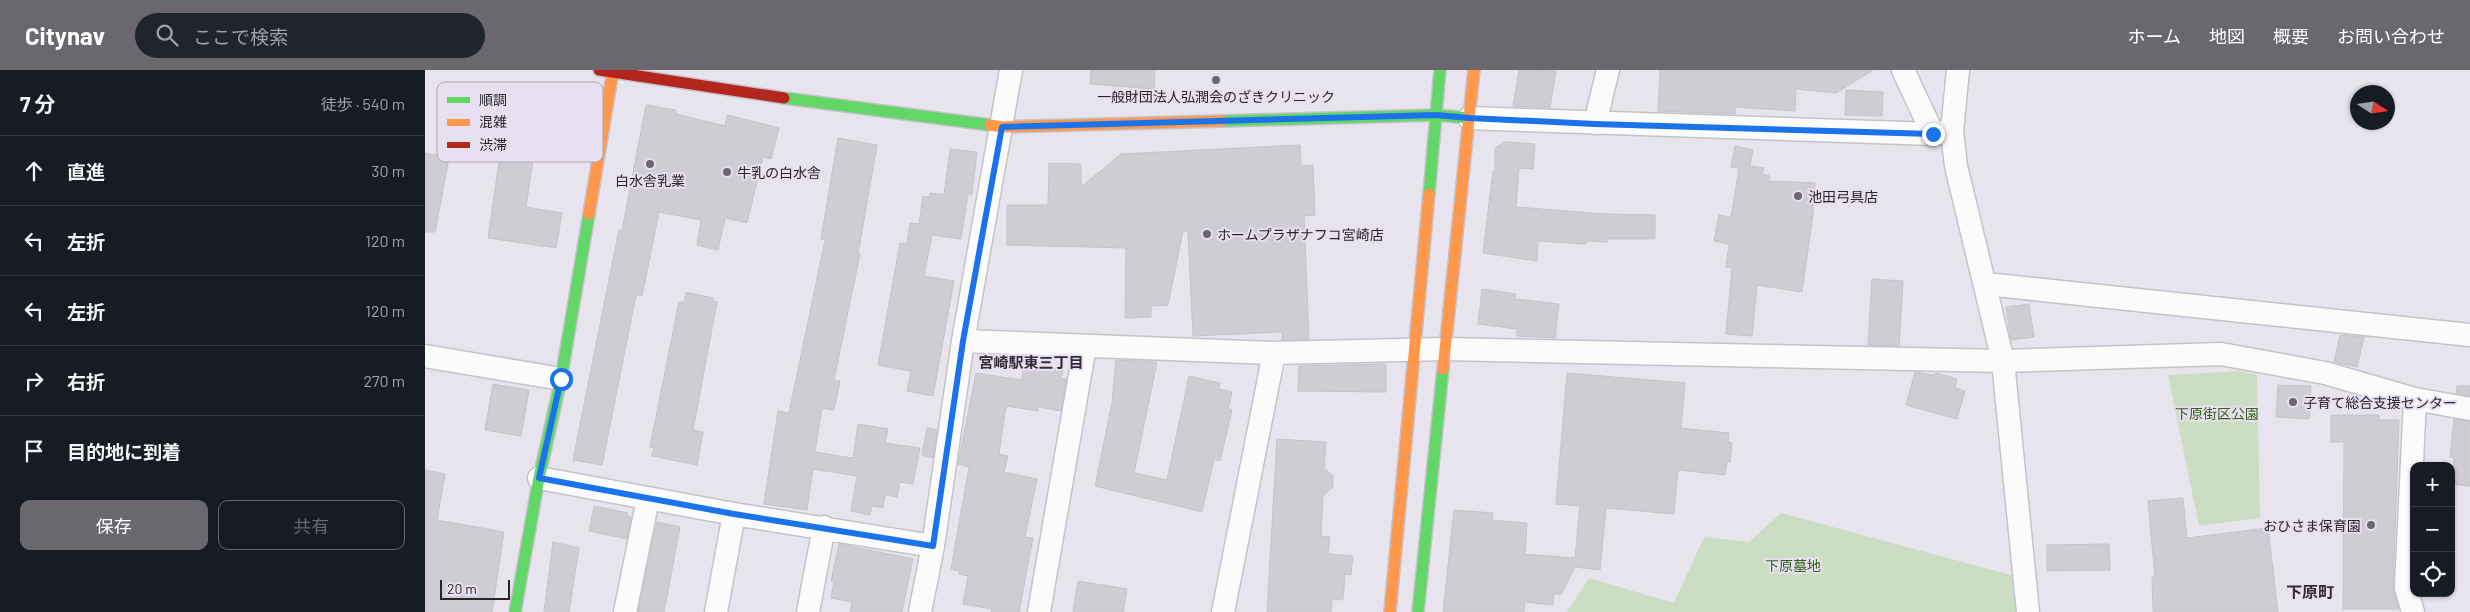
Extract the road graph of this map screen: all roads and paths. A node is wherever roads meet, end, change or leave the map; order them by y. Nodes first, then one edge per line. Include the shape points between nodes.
1 (599, 70) edge
2 (1011, 70) edge
3 (1440, 70) edge
4 (1474, 70) edge
5 (1608, 70) edge
6 (1903, 70) edge
7 (1958, 70) edge
8 (613, 71) edge
9 (1436, 115) junction
10 (1469, 118) junction
11 (1595, 124) junction
12 (1002, 127) junction
13 (603, 130) edge
14 (1943, 132) junction
15 (598, 162) edge
16 (1986, 284) junction
17 (2470, 335) edge
18 (963, 341) junction
19 (1085, 346) junction
20 (1445, 349) junction
21 (1415, 350) junction
22 (1274, 353) junction
23 (425, 356) edge
24 (2003, 360) junction
25 (561, 379) junction
26 (2415, 399) junction
27 (2470, 409) edge
28 (539, 478) junction
29 (648, 499) junction
30 (734, 514) junction
31 (824, 527) junction
32 (933, 546) junction
33 (515, 612) edge
34 (625, 612) edge
35 (716, 612) edge
36 (807, 612) edge
37 (921, 612) edge
38 (1039, 612) edge
39 (1223, 612) edge
40 (1390, 612) edge
41 (1417, 612) edge
42 (2028, 612) edge
43 (2413, 612) edge

1 - 8 street
2 - 12 street
3 - 9 street
4 - 10 street
5 - 11 street
6 - 14 street
7 - 14 street
8 - 12 street via 803,101
8 - 13 street
9 - 10 street
9 - 12 street
9 - 21 street
10 - 11 street
10 - 20 street
11 - 14 street
12 - 18 street
14 - 16 street via 1956,166
15 - 25 street
16 - 17 street
16 - 24 street
18 - 19 street
18 - 32 street
19 - 22 street
19 - 38 street
20 - 21 street
20 - 24 street
20 - 41 street
21 - 22 street
21 - 40 street
22 - 39 street
23 - 25 street
24 - 26 street via 2221,354 2325,373
24 - 42 street
25 - 28 street
26 - 27 street
26 - 43 street via 2406,588
28 - 29 street
28 - 33 street
29 - 30 street
29 - 34 street
30 - 31 street
30 - 35 street
31 - 32 street
31 - 36 street
32 - 37 street

